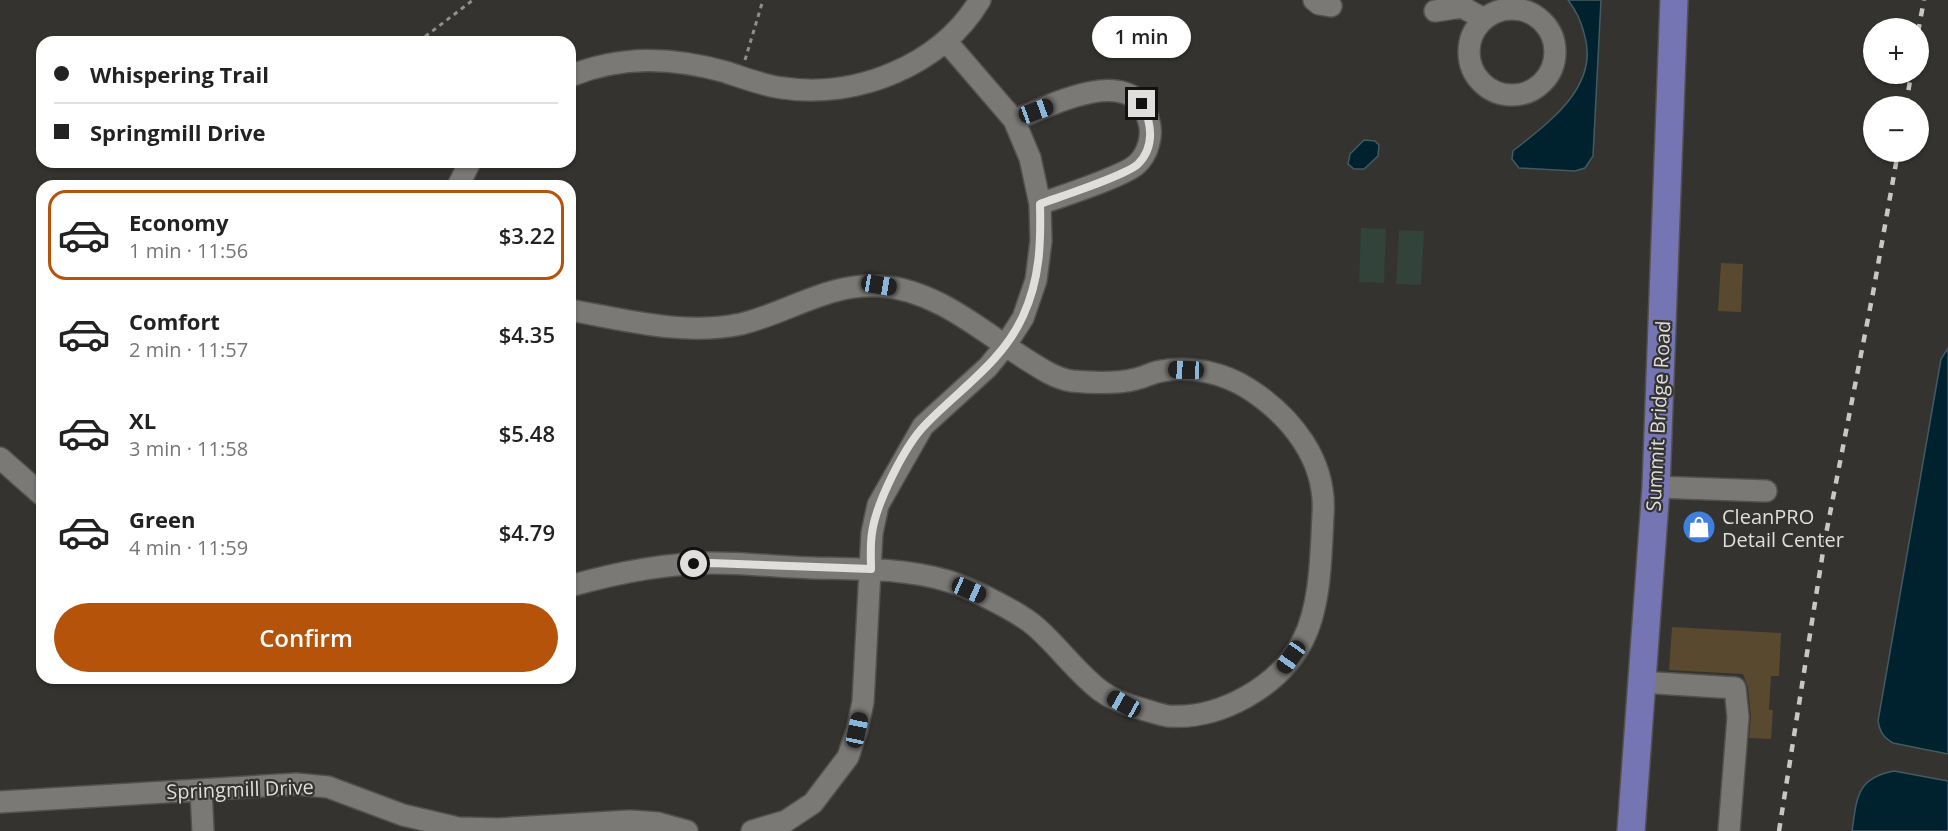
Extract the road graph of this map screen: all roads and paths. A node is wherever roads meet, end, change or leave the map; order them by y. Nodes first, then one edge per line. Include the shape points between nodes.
1 (473, 0) edge
2 (763, 0) edge
3 (980, 0) edge
4 (1674, 0) edge
5 (1462, 4) edge
6 (1434, 11) dead end
7 (1484, 19) junction
8 (426, 36) edge
9 (946, 41) junction
10 (576, 74) edge
11 (740, 76) junction
12 (1014, 120) junction
13 (1040, 204) junction
14 (576, 311) edge
15 (1005, 346) junction
16 (0, 458) edge
17 (1656, 487) junction
18 (36, 490) edge
19 (1766, 491) dead end
20 (871, 569) junction
21 (576, 584) edge
22 (1640, 682) junction
23 (201, 790) junction
24 (0, 802) edge
25 (498, 830) edge
26 (203, 831) edge
27 (687, 831) edge
28 (752, 831) edge
29 (1631, 831) edge
30 (1729, 831) edge

1 - 8 path
2 - 11 path
3 - 9 street
4 - 17 main road, Summit Bridge Road
5 - 6 street
5 - 7 street
7 - 7 street via 1472,35 1468,49 1472,71 1483,86 1497,93 1518,95 1537,88 1548,76 1555,56 1551,33 1543,22 1523,10 1512,9
9 - 11 street via 912,64 876,80 846,87 814,91 782,88
9 - 12 street
10 - 11 street via 607,63 646,59 682,61
12 - 13 street via 1030,158
12 - 13 street via 1080,95 1108,89 1132,96 1147,114 1150,141 1137,165
13 - 15 street via 1036,280 1023,318
14 - 15 street via 685,329 710,329 762,318 853,286 879,285 932,299
15 - 20 street via 924,426 908,451 878,506
15 - 20 street via 1065,381 1104,383 1133,380 1164,370 1209,371 1242,385 1269,403 1295,429 1316,462 1324,502 1316,599 1304,639 1278,675 1242,699 1209,713 1167,716 1124,704 1101,691 1033,623 988,599 949,581
16 - 18 street
17 - 19 street
17 - 22 main road, Summit Bridge Road
20 - 21 street via 711,563 613,574
20 - 28 street via 863,702 848,757 813,803 786,821
22 - 29 main road, Summit Bridge Road
22 - 30 street via 1735,688 1738,717
23 - 24 street, Springmill Drive
23 - 25 street, Springmill Drive via 296,784 328,787 435,824
23 - 26 street
25 - 27 street, Springmill Drive via 630,821

